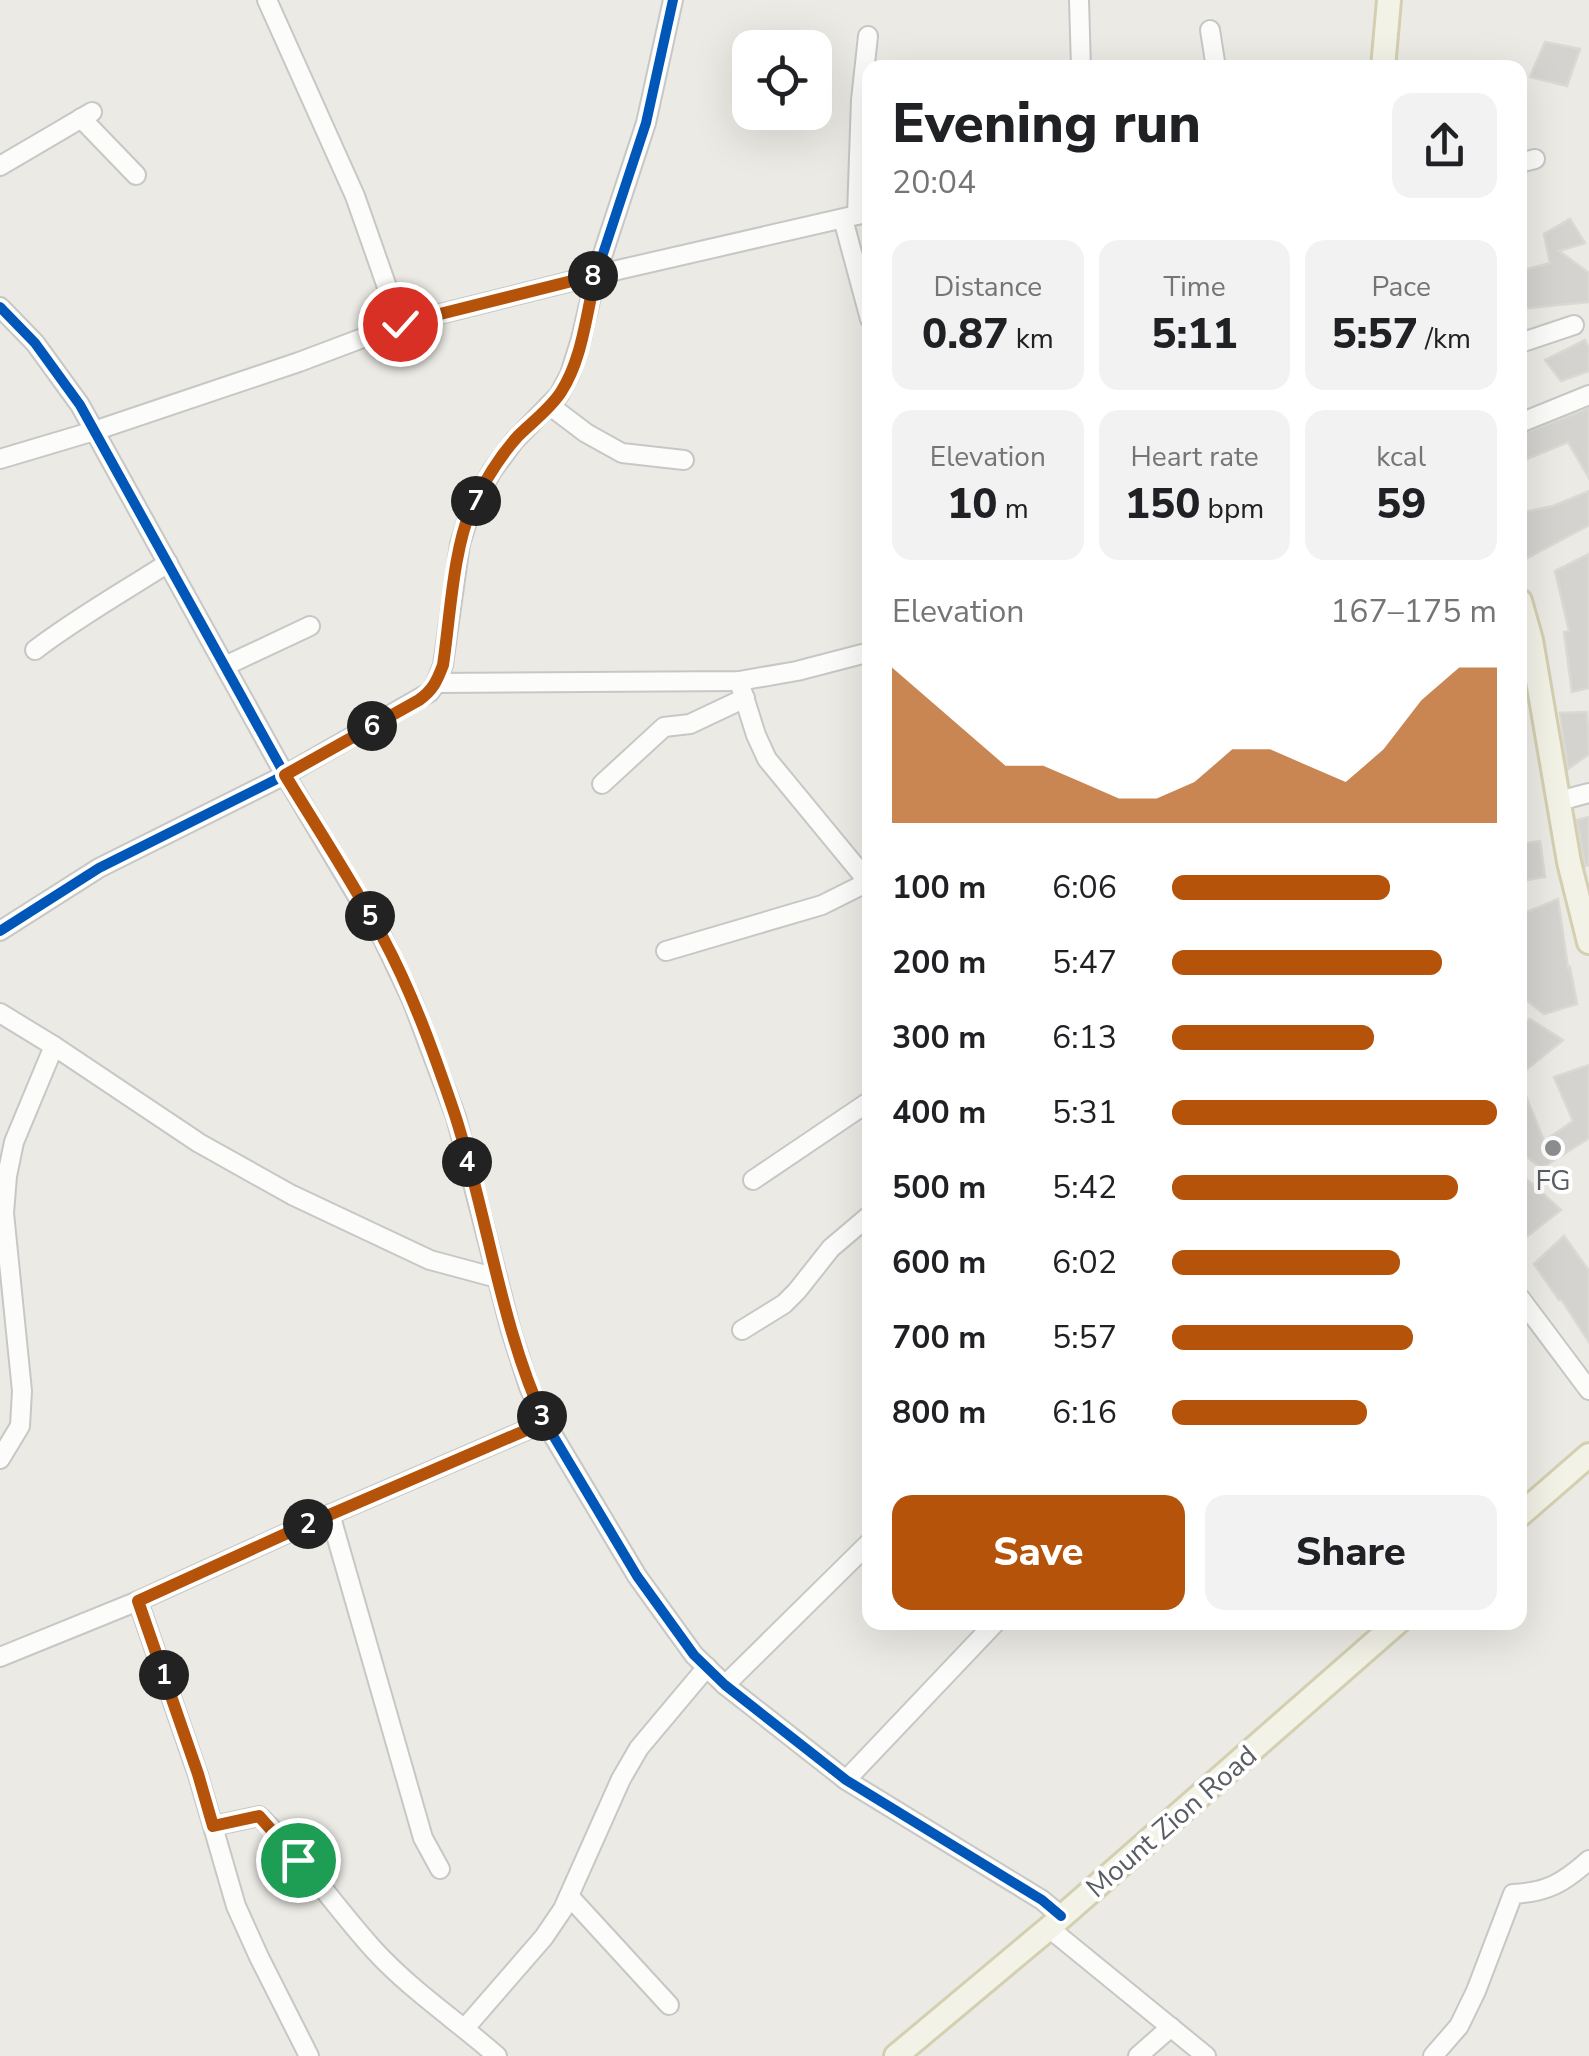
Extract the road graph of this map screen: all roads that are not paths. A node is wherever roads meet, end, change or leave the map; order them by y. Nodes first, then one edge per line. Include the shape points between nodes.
1 (267, 0) edge
2 (673, 0) edge
3 (1079, 0) edge
4 (1389, 0) edge
5 (1210, 30) dead end
6 (868, 36) dead end
7 (865, 60) edge
8 (1081, 60) edge
9 (1215, 60) edge
10 (1384, 60) edge
11 (862, 84) edge
12 (0, 166) edge
13 (136, 175) dead end
14 (857, 215) edge
15 (862, 255) edge
16 (596, 275) junction
17 (0, 307) edge
18 (400, 324) junction
19 (1574, 324) dead end
20 (1527, 341) edge
21 (1589, 395) edge
22 (550, 405) junction
23 (1527, 420) edge
24 (94, 431) junction
25 (0, 460) edge
26 (684, 460) dead end
27 (168, 563) junction
28 (310, 626) dead end
29 (1527, 626) edge
30 (35, 650) dead end
31 (862, 654) edge
32 (225, 666) junction
33 (436, 683) junction
34 (742, 689) junction
35 (285, 775) junction
36 (602, 784) dead end
37 (1589, 793) edge
38 (1559, 801) junction
39 (862, 874) edge
40 (862, 886) edge
41 (0, 931) edge
42 (1589, 942) edge
43 (666, 950) dead end
44 (0, 1013) edge
45 (54, 1046) junction
46 (862, 1106) edge
47 (753, 1180) dead end
48 (862, 1222) edge
49 (497, 1278) junction
50 (1527, 1307) edge
51 (742, 1330) dead end
52 (1589, 1390) edge
53 (545, 1422) junction
54 (1589, 1455) edge
55 (0, 1458) edge
56 (1527, 1510) edge
57 (330, 1514) junction
58 (862, 1550) edge
59 (138, 1601) junction
60 (988, 1630) edge
61 (1389, 1630) edge
62 (0, 1657) edge
63 (707, 1668) junction
64 (725, 1685) junction
65 (846, 1780) junction
66 (213, 1826) junction
67 (1589, 1860) edge
68 (440, 1869) dead end
69 (569, 1896) junction
70 (1055, 1922) junction
71 (669, 2005) dead end
72 (1170, 2027) junction
73 (465, 2028) junction
74 (309, 2056) edge
75 (497, 2056) edge
76 (896, 2056) edge
77 (1138, 2056) edge
78 (1206, 2056) edge
79 (1434, 2056) edge

1 - 18 street via 355,196
2 - 16 street via 646,123
3 - 8 street
4 - 10 main road
5 - 9 street
6 - 7 street
11 - 14 street
12 - 13 street via 86,115
14 - 15 street
14 - 16 street
16 - 18 street
16 - 22 street via 570,374
17 - 24 street via 36,343
18 - 24 street
19 - 20 street
21 - 23 street
22 - 26 street via 622,453
22 - 33 street via 515,440 471,509
24 - 25 street
24 - 27 street
27 - 30 street
27 - 32 street
28 - 32 street
29 - 38 main road
31 - 34 street
32 - 35 street
33 - 34 street
33 - 35 street via 419,700
34 - 36 street via 690,724 664,726
34 - 39 street via 767,758
35 - 41 street via 99,868
35 - 49 street via 412,1000 456,1118
37 - 38 street
38 - 42 main road
40 - 43 street via 822,905
44 - 45 street
45 - 49 street via 199,1143 292,1195 430,1260
45 - 55 street via 7,1176 4,1213 22,1391 20,1426
46 - 47 street
48 - 51 street via 784,1304
49 - 53 street
50 - 52 street
53 - 57 street
53 - 63 street via 637,1576
54 - 56 main road
57 - 59 street
57 - 68 street via 423,1838
58 - 64 street
59 - 62 street
59 - 66 street
60 - 65 street
61 - 70 main road, Mount Zion Road
63 - 64 street
63 - 69 street via 621,1779
64 - 65 street
65 - 70 street via 1042,1900
66 - 73 street via 259,1816 389,1966
66 - 74 street via 241,1919
67 - 79 street via 1546,1889 1512,1894 1459,2026
69 - 71 street
69 - 73 street via 544,1937
70 - 72 street
70 - 76 main road, Mount Zion Road
72 - 77 street
72 - 78 street
73 - 75 street

